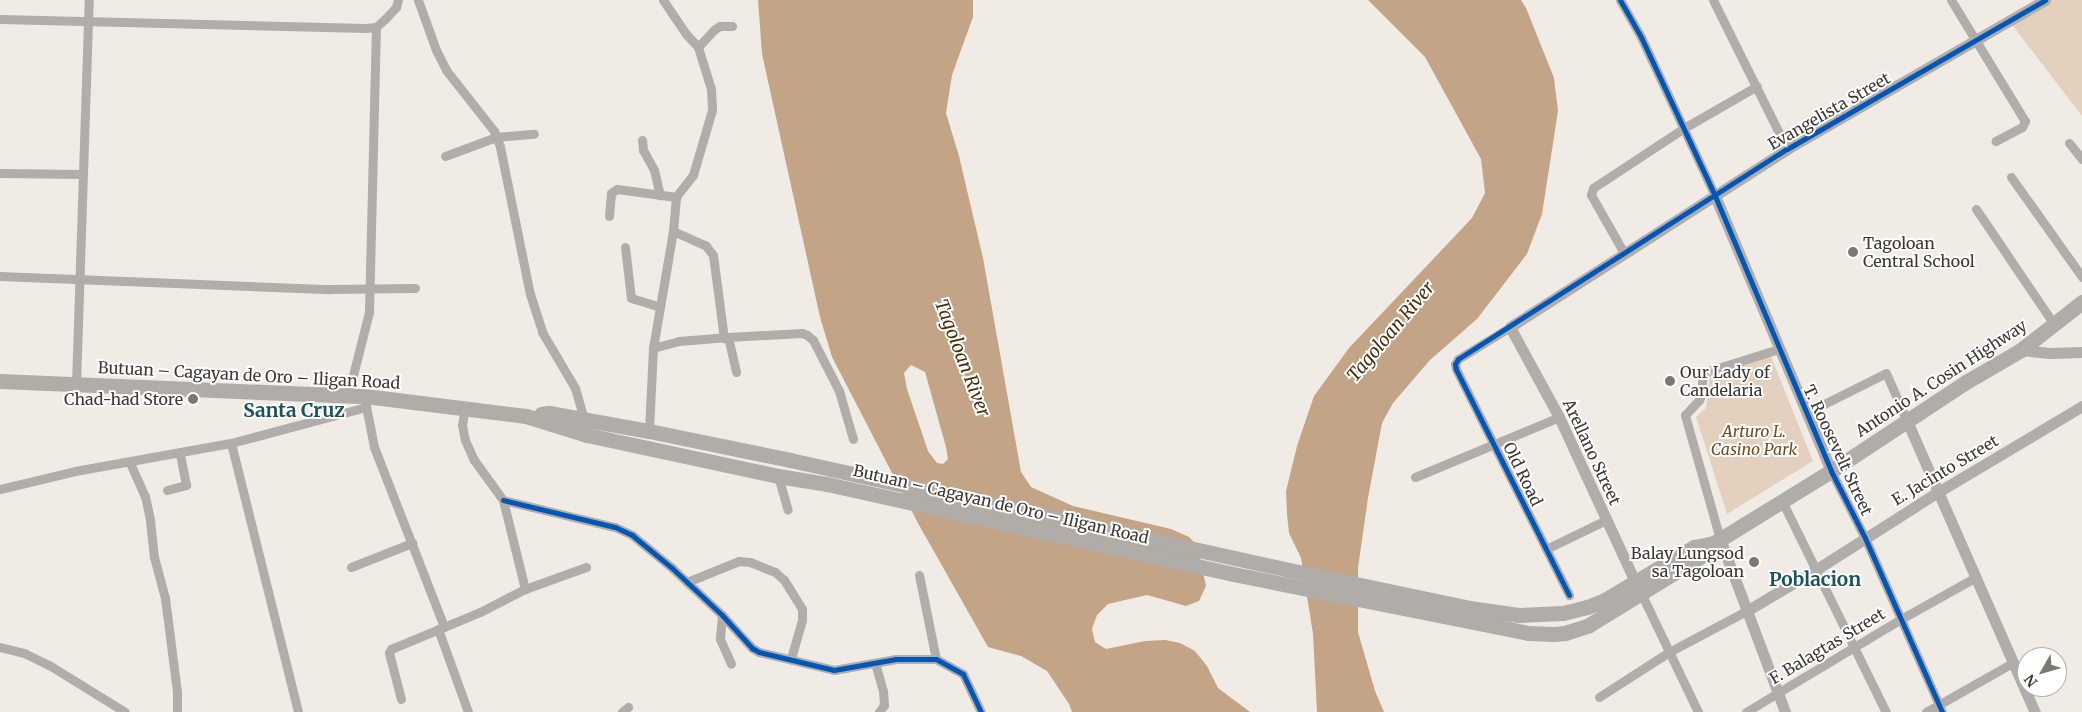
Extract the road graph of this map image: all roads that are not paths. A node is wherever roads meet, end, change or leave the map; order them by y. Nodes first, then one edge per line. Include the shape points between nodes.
1 (89, 0) edge
2 (398, 0) edge
3 (418, 0) edge
4 (663, 0) edge
5 (1620, 0) edge
6 (1713, 0) edge
7 (1951, 0) edge
8 (2044, 0) edge
9 (0, 19) edge
10 (88, 22) junction
11 (732, 26) dead end
12 (376, 27) junction
13 (1975, 42) junction
14 (698, 47) junction
15 (1757, 86) junction
16 (1684, 128) junction
17 (534, 134) dead end
18 (496, 137) junction
19 (642, 140) dead end
20 (1996, 141) dead end
21 (2069, 143) dead end
22 (1787, 149) junction
23 (445, 156) dead end
24 (2082, 159) edge
25 (0, 173) edge
26 (82, 174) junction
27 (2011, 177) dead end
28 (660, 195) junction
29 (1715, 196) junction
30 (676, 197) junction
31 (1976, 208) dead end
32 (609, 216) dead end
33 (673, 231) junction
34 (624, 247) dead end
35 (1624, 253) junction
36 (0, 276) edge
37 (2082, 277) edge
38 (79, 280) junction
39 (370, 288) junction
40 (415, 288) dead end
41 (2082, 302) edge
42 (660, 307) junction
43 (2054, 324) junction
44 (1510, 327) junction
45 (726, 337) junction
46 (652, 348) junction
47 (1779, 349) junction
48 (2021, 350) junction
49 (2082, 352) edge
50 (1454, 364) joint
51 (736, 372) dead end
52 (0, 380) edge
53 (76, 384) junction
54 (348, 395) junction
55 (365, 401) junction
56 (2082, 406) edge
57 (465, 408) junction
58 (1806, 413) junction
59 (526, 416) junction
60 (1559, 417) junction
61 (584, 420) junction
62 (1907, 421) junction
63 (649, 431) junction
64 (853, 439) dead end
65 (231, 443) junction
66 (1495, 445) junction
67 (180, 453) junction
68 (130, 463) junction
69 (1831, 471) junction
70 (778, 476) junction
71 (1416, 477) dead end
72 (0, 489) edge
73 (167, 490) dead end
74 (1938, 492) junction
75 (502, 500) junction
76 (1782, 501) junction
77 (788, 510) dead end
78 (1606, 520) junction
79 (1865, 538) junction
80 (1717, 541) junction
81 (412, 543) junction
82 (1546, 549) junction
83 (351, 567) dead end
84 (586, 567) dead end
85 (1817, 570) junction
86 (919, 575) dead end
87 (1976, 578) junction
88 (686, 582) junction
89 (1638, 587) junction
90 (526, 589) junction
91 (1570, 595) dead end
92 (1748, 610) junction
93 (722, 614) junction
94 (1470, 614) junction
95 (1901, 619) junction
96 (441, 628) junction
97 (0, 647) edge
98 (1855, 648) junction
99 (1669, 652) junction
100 (791, 658) junction
101 (936, 659) junction
102 (2014, 662) junction
103 (875, 663) junction
104 (731, 664) dead end
105 (1778, 694) junction
106 (1599, 697) dead end
107 (401, 699) dead end
108 (881, 708) edge
109 (1940, 708) edge
110 (979, 710) edge
111 (125, 712) edge
112 (177, 712) edge
113 (298, 712) edge
114 (468, 712) edge
115 (891, 712) edge
116 (1698, 712) edge
117 (1746, 712) edge
118 (1785, 712) edge
119 (1886, 712) edge
120 (1926, 712) edge
121 (2036, 712) edge

1 - 10 street
2 - 12 street via 396,7
3 - 18 street via 446,70 486,118
4 - 14 street
5 - 16 street
6 - 15 street
7 - 13 street
8 - 13 street, Evangelista Street
9 - 10 street
10 - 12 street
10 - 26 street
11 - 14 street via 715,29
12 - 39 street
13 - 20 street via 2025,121 2022,127
13 - 22 street, Evangelista Street
14 - 30 street via 711,89 712,110 693,175
15 - 16 street
15 - 22 street
16 - 29 street
16 - 35 street via 1591,191
17 - 18 street
18 - 23 street
18 - 61 street via 530,294 542,332 575,388
19 - 28 street
21 - 24 street
22 - 29 street, Evangelista Street
25 - 26 street
26 - 38 street
27 - 37 street
28 - 30 street
28 - 32 street via 614,190
29 - 35 street, Evangelista Street
29 - 47 street, T. Roosevelt Street
30 - 33 street
31 - 43 street
33 - 42 street
33 - 45 street via 706,246 713,255
34 - 42 street via 628,294 635,300
35 - 44 street, Evangelista Street
36 - 38 street
38 - 39 street
38 - 53 street
39 - 40 street
39 - 54 street via 369,312
41 - 43 highway, Antonio A. Cosin Highway
42 - 46 street
43 - 48 highway, Antonio A. Cosin Highway
44 - 50 street, Evangelista Street
44 - 60 street, Arellano Street
45 - 46 street via 679,341
45 - 51 street
45 - 64 street via 802,333 814,340 839,391
46 - 63 street
47 - 58 street, T. Roosevelt Street
47 - 80 street via 1702,373 1699,400 1685,415
48 - 49 street
48 - 62 highway, Antonio A. Cosin Highway
50 - 66 street, Old Road
52 - 53 highway, Butuan – Cagayan de Oro – Iligan Road
53 - 54 highway, Butuan – Cagayan de Oro – Iligan Road
54 - 55 highway, Butuan – Cagayan de Oro – Iligan Road
55 - 57 highway, Butuan – Cagayan de Oro – Iligan Road
55 - 65 street
55 - 81 street via 374,447
56 - 74 street, E. Jacinto Street
57 - 59 highway, Butuan – Cagayan de Oro – Iligan Road
57 - 75 street via 462,425 465,440 474,460
58 - 62 street via 1886,373
58 - 69 street, T. Roosevelt Street
59 - 61 highway, Butuan – Cagayan de Oro – Iligan Road via 549,413
59 - 70 highway, Butuan – Cagayan de Oro – Iligan Road via 587,435
60 - 66 street
60 - 78 street, Arellano Street
61 - 63 highway, Butuan – Cagayan de Oro – Iligan Road
62 - 69 highway, Antonio A. Cosin Highway
62 - 74 street
63 - 94 highway, Butuan – Cagayan de Oro – Iligan Road
65 - 67 street
65 - 113 street
66 - 71 street
66 - 82 street, Old Road
67 - 68 street
67 - 73 street via 186,485
68 - 72 street via 75,471
68 - 112 street via 145,496 154,557 165,598
69 - 76 highway, Antonio A. Cosin Highway
69 - 79 street, T. Roosevelt Street
70 - 77 street
70 - 94 highway, Butuan – Cagayan de Oro – Iligan Road via 1233,574
74 - 79 street, E. Jacinto Street
74 - 87 street
75 - 88 street via 624,531 644,542
75 - 90 street
76 - 80 highway, Antonio A. Cosin Highway
76 - 85 street
78 - 82 street
78 - 89 street, Arellano Street
79 - 85 street, E. Jacinto Street
79 - 95 street, T. Roosevelt Street
80 - 89 highway, Antonio A. Cosin Highway via 1700,557
80 - 92 street
81 - 83 street
81 - 96 street
82 - 91 street, Old Road
84 - 90 street
85 - 92 street, E. Jacinto Street
85 - 98 street
86 - 101 street
87 - 95 street, F. Balagtas Street
87 - 102 street
88 - 93 street
88 - 100 street via 739,562 750,562 775,572 784,580 802,609
89 - 94 highway, Antonio A. Cosin Highway via 1563,613
89 - 99 street
90 - 96 street
92 - 99 street
92 - 105 street
93 - 100 street via 752,648
93 - 104 street via 720,639
95 - 98 street, F. Balagtas Street
95 - 109 street, T. Roosevelt Street
96 - 107 street via 390,651
96 - 114 street
97 - 111 street via 42,662
98 - 105 street, F. Balagtas Street
98 - 119 street
99 - 106 street
99 - 116 street
100 - 103 street via 834,670
101 - 103 street via 896,659
101 - 110 street via 960,670
102 - 109 street
102 - 121 street
103 - 108 street via 883,692
105 - 117 street, F. Balagtas Street
105 - 118 street
108 - 115 street
109 - 120 street

